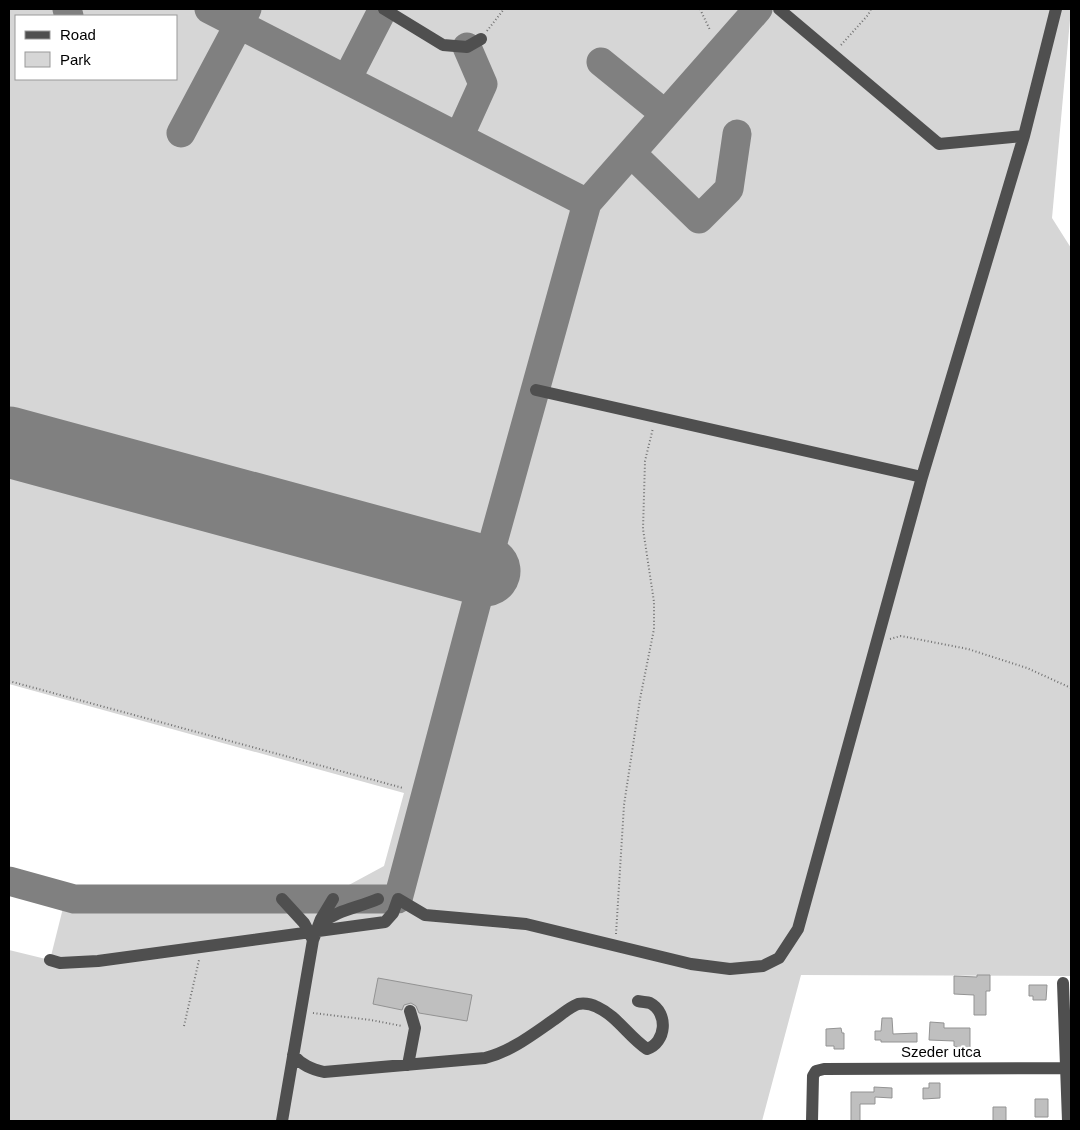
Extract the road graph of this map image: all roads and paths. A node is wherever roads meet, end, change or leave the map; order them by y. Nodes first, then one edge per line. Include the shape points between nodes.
1 (384, 9) edge
2 (504, 9) edge
3 (700, 9) edge
4 (779, 9) edge
5 (871, 9) edge
6 (1056, 9) edge
7 (710, 30) dead end
8 (481, 39) joint
9 (832, 54) junction
10 (1024, 136) junction
11 (536, 390) dead end
12 (655, 417) junction
13 (922, 477) junction
14 (876, 644) junction
15 (9, 681) edge
16 (1071, 688) edge
17 (403, 788) dead end
18 (282, 899) dead end
19 (333, 899) dead end
20 (378, 899) dead end
21 (315, 932) junction
22 (616, 946) junction
23 (202, 948) junction
24 (50, 960) dead end
25 (1063, 983) dead end
26 (638, 1001) dead end
27 (410, 1011) dead end
28 (300, 1012) junction
29 (184, 1026) dead end
30 (416, 1028) junction
31 (293, 1055) junction
32 (408, 1065) junction
33 (1066, 1068) junction
34 (282, 1121) edge
35 (812, 1121) edge
36 (1068, 1121) edge

1 - 8 street via 443,45 467,47
2 - 8 path
3 - 7 path
4 - 9 street
5 - 9 path
6 - 10 street
9 - 10 street via 939,144
10 - 13 street
11 - 12 street
12 - 13 street
12 - 22 path via 645,461 643,529 654,602 654,629 624,805
13 - 14 street
14 - 16 path via 902,636 968,649 1027,668
14 - 22 street via 798,929 778,958 763,966 730,969 691,964
15 - 17 path
18 - 21 street
19 - 21 street
20 - 21 street via 329,916
21 - 22 street via 385,922 398,900 425,915 526,924
21 - 23 street
21 - 28 street
23 - 24 street via 98,961 60,963
23 - 29 path
25 - 33 street
26 - 32 street via 650,1003 663,1020 660,1041 653,1047 647,1048 638,1043 609,1014 596,1006 578,1004 499,1055
27 - 30 street
28 - 30 path
28 - 31 street
30 - 32 street
31 - 32 street via 309,1068 324,1072
31 - 34 street
33 - 35 street, Szeder utca via 816,1071 812,1081
33 - 36 street

